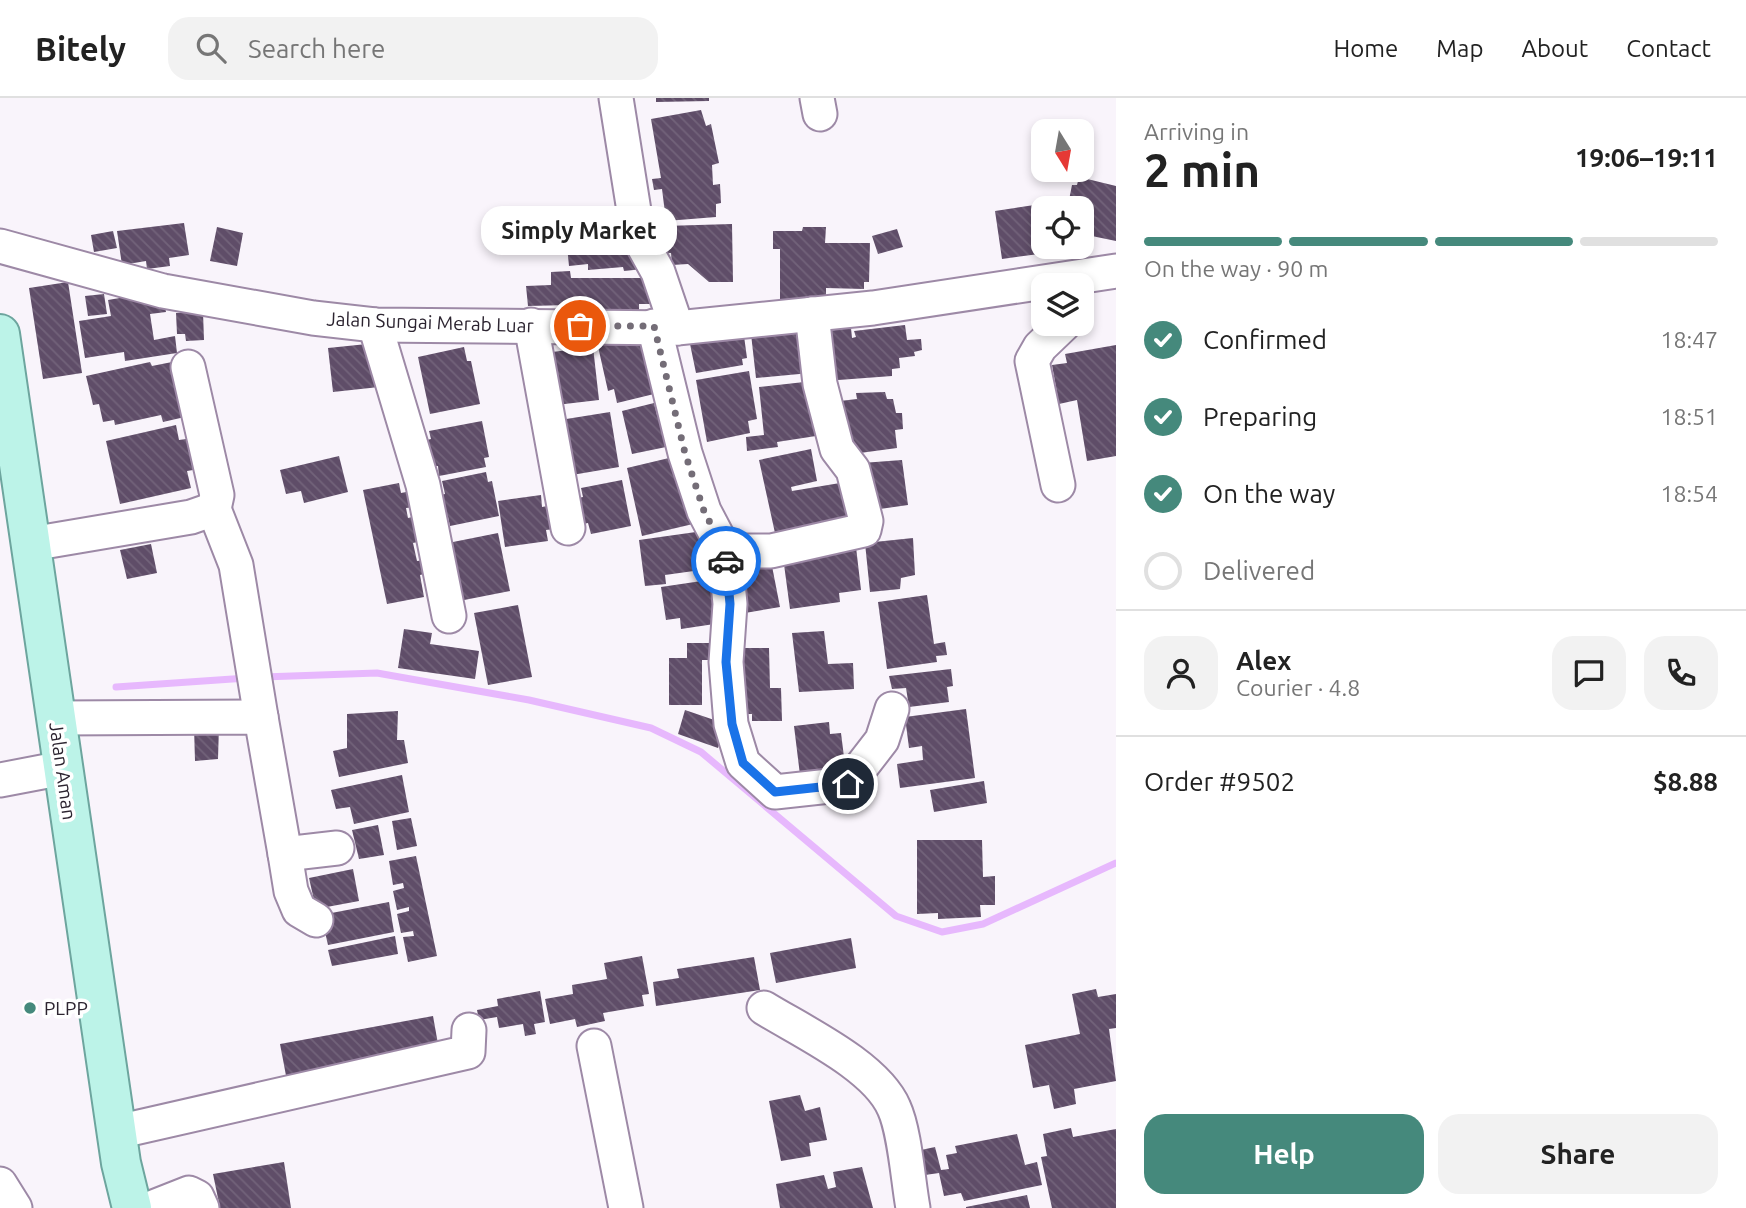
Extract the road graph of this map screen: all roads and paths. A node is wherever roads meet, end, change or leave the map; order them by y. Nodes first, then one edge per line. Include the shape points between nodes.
1 (616, 98) edge
2 (0, 246) edge
3 (1116, 271) edge
4 (1094, 276) edge
5 (1031, 287) edge
6 (812, 314) junction
7 (375, 324) junction
8 (531, 325) junction
9 (666, 327) junction
10 (0, 334) edge
11 (1051, 336) edge
12 (188, 367) dead end
13 (1058, 485) dead end
14 (214, 509) junction
15 (568, 528) dead end
16 (32, 544) junction
17 (725, 551) junction
18 (449, 616) dead end
19 (258, 691) junction
20 (892, 709) dead end
21 (55, 718) junction
22 (62, 768) junction
23 (0, 780) edge
24 (337, 848) dead end
25 (285, 854) junction
26 (316, 919) dead end
27 (764, 1008) dead end
28 (469, 1030) dead end
29 (594, 1046) dead end
30 (117, 1132) junction
31 (0, 1184) edge
32 (15, 1208) edge
33 (132, 1208) edge
34 (151, 1208) edge
35 (202, 1208) edge
36 (626, 1208) edge
37 (913, 1208) edge

1 - 9 street via 638,236 658,272
2 - 7 street, Jalan Sungai Merab Luar via 163,290 313,318
3 - 4 street, Jalan Sungai Merab Luar
5 - 6 street, Jalan Sungai Merab Luar
6 - 9 street, Jalan Sungai Merab Luar
6 - 17 street via 820,384 836,449 853,470 866,521 864,530 771,551
7 - 8 street, Jalan Sungai Merab Luar
7 - 18 street via 423,485
8 - 9 street, Jalan Sungai Merab Luar
8 - 15 street
9 - 17 street via 685,453 704,511
10 - 16 main road, Jalan Aman
11 - 13 street via 1032,361
12 - 14 street via 217,495
14 - 16 street via 191,517
14 - 19 street via 236,565
16 - 21 main road, Jalan Aman
17 - 20 street via 730,604 727,674 732,724 743,763 775,792 848,784 882,740
19 - 21 street
19 - 25 street
21 - 22 main road, Jalan Aman
22 - 23 street
22 - 30 main road, Jalan Aman
24 - 25 street
25 - 26 street via 299,911
27 - 37 street via 868,1074 886,1092 896,1110
28 - 30 street via 468,1052
29 - 36 street
30 - 33 main road, Jalan Aman
31 - 32 street
34 - 35 street via 189,1193 197,1196

